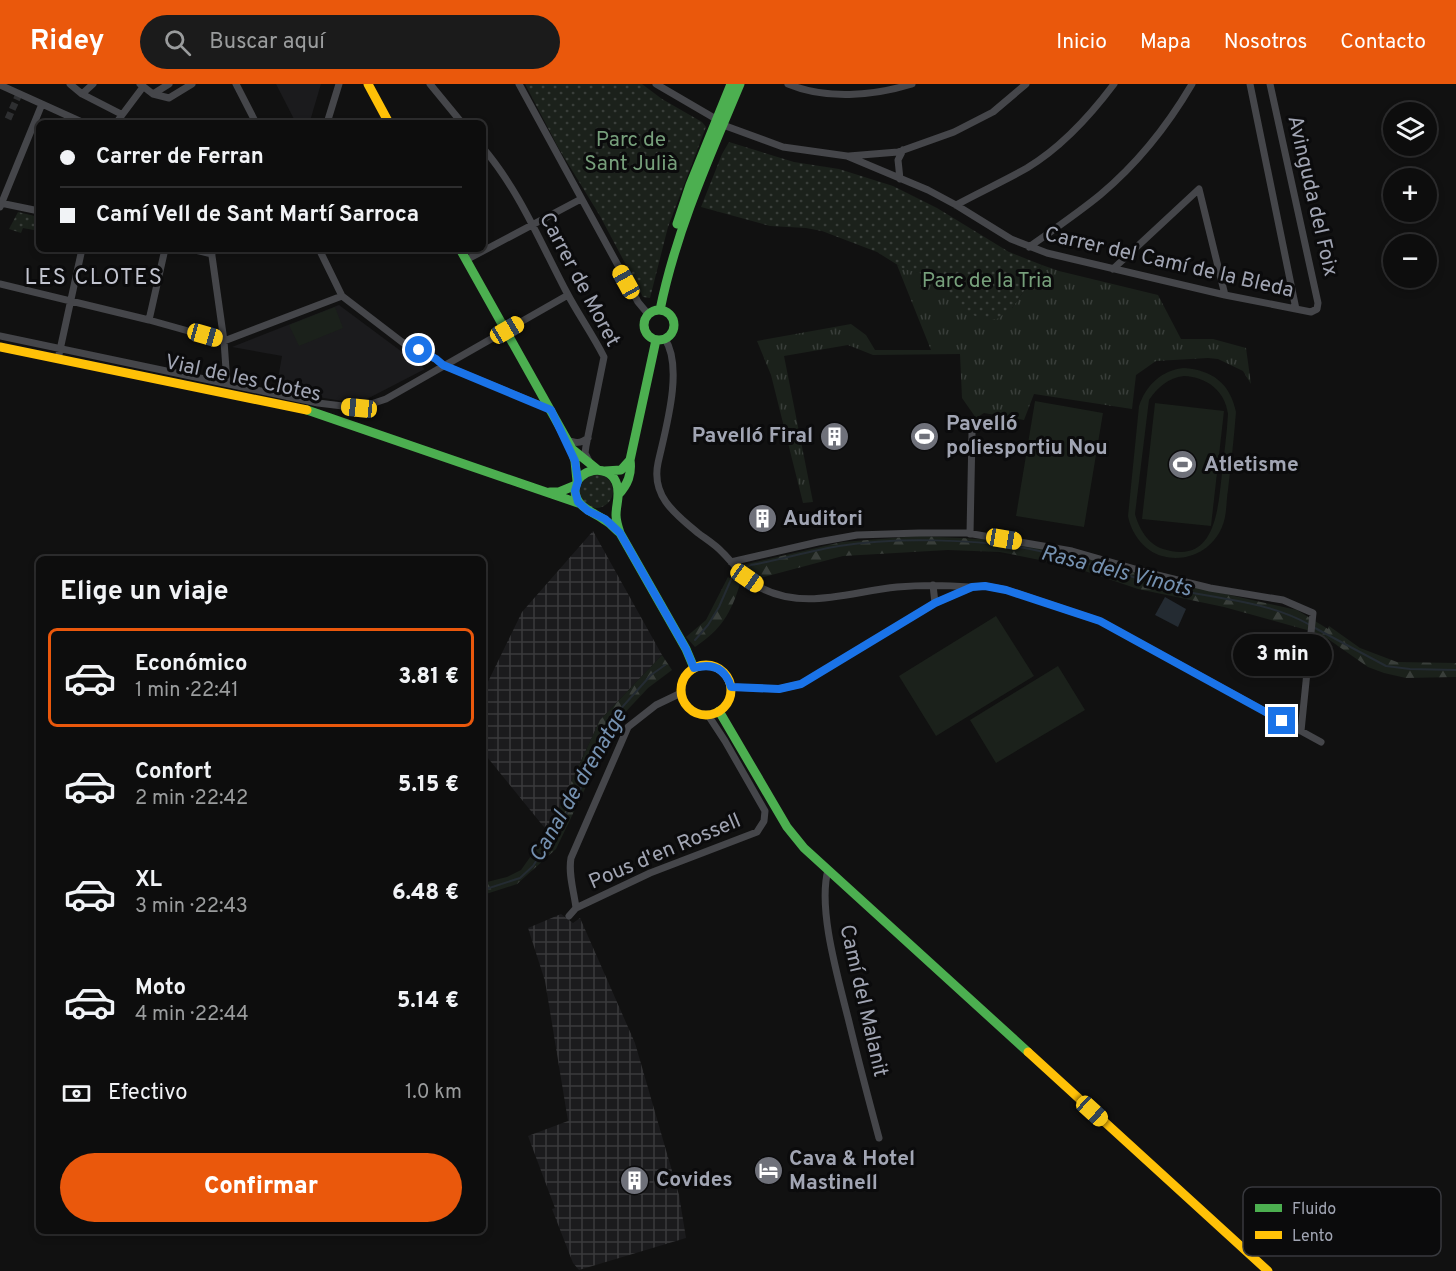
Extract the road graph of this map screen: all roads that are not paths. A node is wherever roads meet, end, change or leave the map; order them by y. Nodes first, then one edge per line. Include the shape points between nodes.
1 (69, 84) edge
2 (93, 84) edge
3 (169, 84) edge
4 (192, 84) edge
5 (236, 84) edge
6 (339, 84) edge
7 (368, 84) edge
8 (430, 84) edge
9 (519, 84) edge
10 (656, 84) edge
11 (732, 84) edge
12 (740, 84) edge
13 (788, 84) edge
14 (912, 84) edge
15 (1026, 84) edge
16 (1114, 84) edge
17 (1192, 84) edge
18 (1250, 84) edge
19 (1270, 84) edge
20 (0, 85) edge
21 (142, 85) edge
22 (82, 94) junction
23 (153, 94) junction
24 (42, 104) junction
25 (121, 114) junction
26 (77, 120) edge
27 (118, 120) edge
28 (254, 120) edge
29 (328, 120) edge
30 (387, 120) edge
31 (460, 120) edge
32 (719, 122) junction
33 (903, 150) junction
34 (486, 152) edge
35 (847, 156) junction
36 (900, 179) junction
37 (581, 198) junction
38 (0, 204) edge
39 (956, 205) junction
40 (36, 210) edge
41 (533, 225) junction
42 (1029, 247) junction
43 (486, 250) edge
44 (81, 252) edge
45 (164, 252) edge
46 (211, 252) edge
47 (320, 252) edge
48 (462, 252) edge
49 (481, 252) edge
50 (466, 260) junction
51 (1113, 269) junction
52 (0, 284) edge
53 (568, 295) junction
54 (1226, 295) junction
55 (342, 297) junction
56 (69, 302) junction
57 (1296, 309) junction
58 (654, 311) junction
59 (1311, 312) joint
60 (148, 320) junction
61 (507, 330) junction
62 (0, 336) edge
63 (660, 340) junction
64 (224, 341) junction
65 (0, 347) edge
66 (59, 354) junction
67 (443, 365) junction
68 (226, 383) junction
69 (551, 410) junction
70 (972, 433) dead end
71 (588, 438) junction
72 (569, 443) junction
73 (630, 460) junction
74 (590, 463) junction
75 (602, 470) junction
76 (577, 483) junction
77 (540, 491) junction
78 (617, 497) junction
79 (578, 502) junction
80 (593, 512) junction
81 (620, 533) junction
82 (970, 534) junction
83 (731, 562) junction
84 (933, 585) junction
85 (948, 586) junction
86 (972, 587) junction
87 (945, 599) junction
88 (935, 603) junction
89 (694, 668) junction
90 (731, 687) junction
91 (681, 693) junction
92 (719, 711) junction
93 (708, 715) junction
94 (1301, 731) junction
95 (1321, 742) dead end
96 (828, 870) junction
97 (576, 908) junction
98 (569, 916) dead end
99 (879, 1138) dead end
100 (1243, 1248) edge
101 (1252, 1256) edge
102 (1268, 1271) edge

1 - 22 street
2 - 22 street
3 - 23 street
4 - 23 street via 169,98
5 - 28 street
6 - 29 street
7 - 30 street
8 - 31 street
9 - 37 street
10 - 32 street, Carrer del Camí de la Bleda
11 - 32 street
12 - 32 street
13 - 14 street via 806,91 867,94
15 - 33 street via 975,122
16 - 39 street via 1091,113 1029,167
17 - 42 street via 1149,146 1102,194
18 - 57 street, Avinguda del Foix
19 - 59 street, Avinguda del Foix via 1318,303
20 - 24 street
21 - 23 street
21 - 25 street
22 - 25 street
24 - 26 street
24 - 38 street
25 - 27 street
32 - 35 street, Carrer del Camí de la Bleda via 783,147
32 - 58 street
33 - 35 street
33 - 36 street via 898,160
34 - 41 street, Carrer de Moret
35 - 36 street, Carrer del Camí de la Bleda
36 - 39 street, Carrer del Camí de la Bleda
37 - 41 street
37 - 58 street via 638,302
38 - 40 street
39 - 42 street, Carrer del Camí de la Bleda
41 - 43 street
41 - 53 street, Carrer de Moret
42 - 51 street, Carrer del Camí de la Bleda
44 - 56 street
45 - 60 street
46 - 64 street
47 - 55 street
48 - 50 street
49 - 50 street
50 - 61 street
51 - 54 street, Carrer del Camí de la Bleda
51 - 54 street via 1199,189
52 - 56 street
53 - 61 street
53 - 71 street, Carrer de Moret via 604,357
54 - 57 street, Carrer del Camí de la Bleda
55 - 64 street
55 - 67 street via 402,342
56 - 60 street
56 - 66 street
57 - 59 street, Carrer del Camí de la Bleda
58 - 63 street via 643,327 648,336
58 - 63 street via 669,314 674,322 672,332
60 - 64 street
61 - 67 street
61 - 69 street
62 - 66 street
63 - 73 street
63 - 83 street via 670,347 674,369 656,474 658,488 668,507
64 - 68 street
65 - 66 street, Vial de les Clotes
66 - 68 street
66 - 77 street, Vial de les Clotes via 316,412
67 - 68 street via 386,399 359,408 318,404
67 - 69 street
69 - 72 street
70 - 82 street
71 - 72 street
71 - 74 street, Carrer de Moret via 585,453
72 - 74 street
72 - 76 street
73 - 75 street via 621,470
73 - 78 street via 628,485
74 - 75 street
75 - 76 street via 586,472
75 - 78 street via 617,484
76 - 77 street, Vial de les Clotes via 559,492
76 - 79 street
77 - 79 street, Vial de les Clotes
78 - 80 street via 607,510
78 - 81 street
79 - 80 street
80 - 81 street
81 - 89 street
82 - 83 street via 857,535
82 - 94 street via 1072,551 1210,588 1283,600 1313,613
83 - 84 street via 758,586 779,596 801,600
84 - 85 street
84 - 88 street
85 - 86 street
85 - 87 street
85 - 88 street
86 - 87 street
86 - 94 street via 1006,590 1100,621
87 - 88 street
88 - 90 street via 801,684 779,689
89 - 90 street via 705,664 721,669
89 - 91 street via 682,683
90 - 92 street via 726,705
91 - 93 street via 691,710
91 - 97 street via 628,727 571,858 569,873
92 - 93 street
92 - 96 street via 787,827
93 - 97 street, Pous d'en Rossell via 765,811 757,832 650,873
94 - 95 street
96 - 99 street, Camí del Malanit via 825,899 831,945
96 - 100 street
97 - 98 street, Pous d'en Rossell
101 - 102 street

